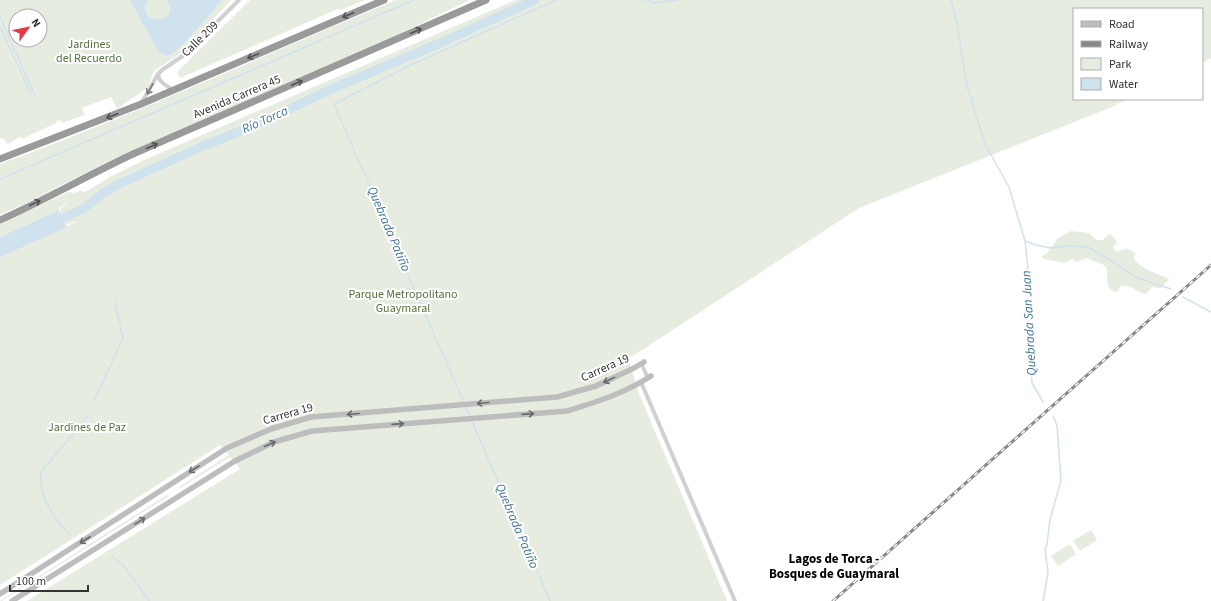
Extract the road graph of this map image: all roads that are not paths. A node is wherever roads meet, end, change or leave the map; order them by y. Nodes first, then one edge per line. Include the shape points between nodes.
1 (239, 0) edge
2 (384, 0) edge
3 (486, 0) edge
4 (158, 74) junction
5 (174, 90) junction
6 (141, 104) junction
7 (0, 159) edge
8 (0, 220) edge
9 (642, 363) joint
10 (650, 377) joint
11 (641, 382) junction
12 (0, 594) edge
13 (12, 601) edge
14 (735, 601) edge

1 - 4 street, Calle 209 via 184,55
2 -> 5 highway
8 -> 3 highway, Avenida Carrera 45 via 133,154
4 - 5 street via 162,83
4 -> 6 street, Calle 209
5 - 6 highway
6 -> 7 highway
9 - 10 street
9 -> 12 main road, Carrera 19 via 596,386 557,397 311,417 271,429 227,448
10 - 11 main road, Carrera 19
13 -> 11 main road, Carrera 19 via 235,461 274,442 312,431 567,411 604,400
11 - 14 street

